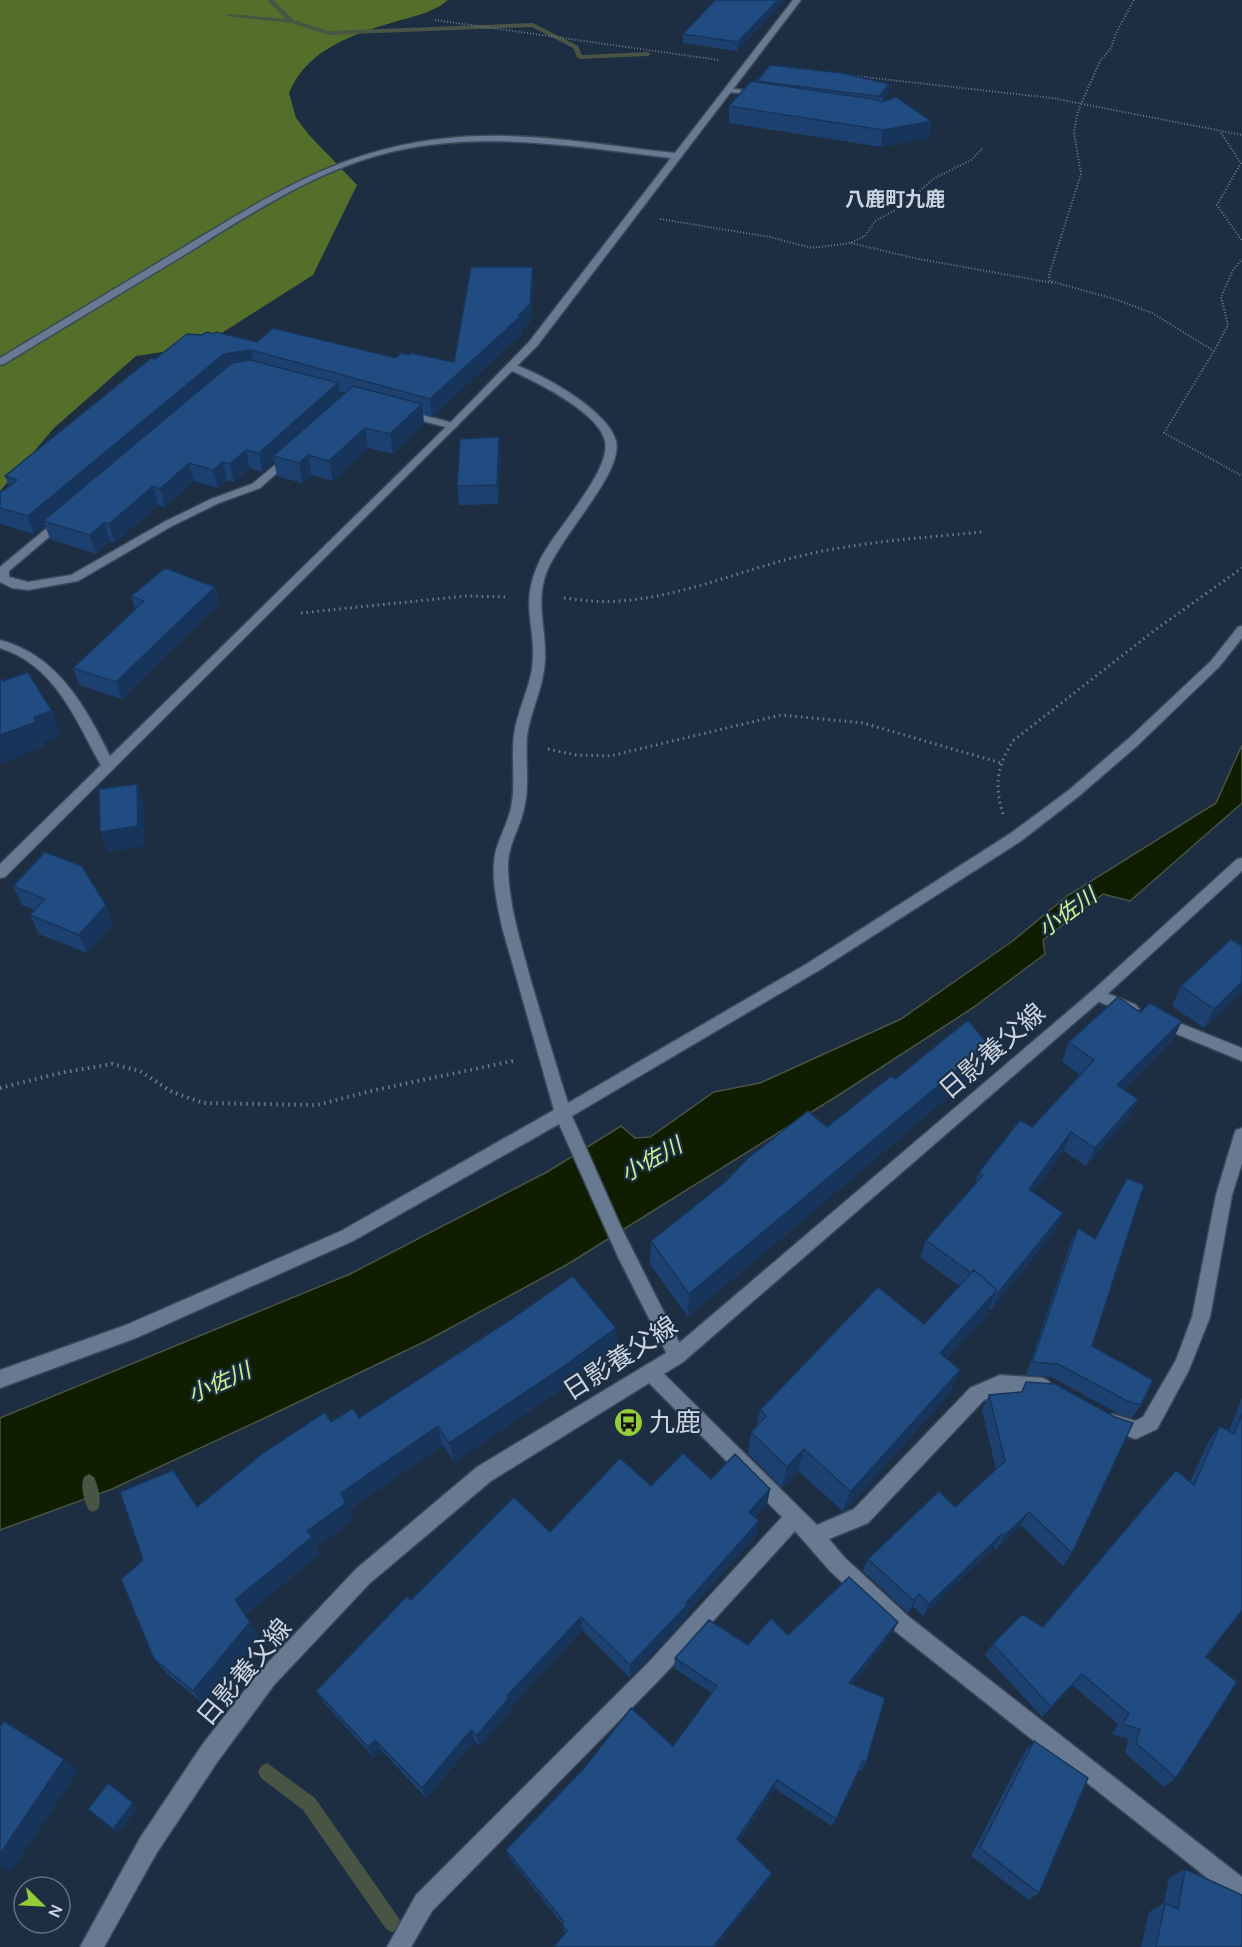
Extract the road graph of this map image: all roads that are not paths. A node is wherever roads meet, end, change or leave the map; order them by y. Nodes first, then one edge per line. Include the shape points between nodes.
1 (797, 0) edge
2 (729, 90) junction
3 (774, 96) edge
4 (676, 156) junction
5 (0, 362) edge
6 (512, 367) junction
7 (397, 412) edge
8 (453, 426) junction
9 (299, 448) edge
10 (68, 516) edge
11 (1242, 630) edge
12 (0, 644) edge
13 (108, 766) junction
14 (5, 860) edge
15 (1242, 863) edge
16 (0, 873) edge
17 (1097, 995) junction
18 (1242, 1055) edge
19 (565, 1118) junction
20 (1242, 1135) edge
21 (677, 1356) junction
22 (650, 1372) junction
23 (0, 1379) edge
24 (1059, 1393) edge
25 (1095, 1414) edge
26 (794, 1518) junction
27 (814, 1536) junction
28 (1242, 1891) edge
29 (91, 1947) edge
30 (398, 1947) edge

1 - 2 street
2 - 3 street
2 - 4 street
4 - 5 street via 539,142 473,140 420,144 357,158 330,167 267,199
4 - 6 street
6 - 8 street
6 - 19 street via 538,379 594,417 609,433 611,444 592,491 547,556 534,597 539,659 521,733 518,808 501,861 510,930
7 - 8 street
8 - 13 street
9 - 10 street via 256,486 168,524 74,578 28,586 3,579 3,570
11 - 19 street via 1215,664 1133,742 1016,837
12 - 13 street via 14,646 31,656 64,688
13 - 14 street
14 - 16 street
15 - 17 street, 日影養父線
17 - 18 street
17 - 21 street, 日影養父線
19 - 21 street via 629,1264
19 - 23 street via 347,1236 130,1332
20 - 25 street via 1224,1195 1201,1317 1183,1364 1150,1423 1136,1430
21 - 22 street, 日影養父線
22 - 26 street
22 - 29 street, 日影養父線 via 484,1474 363,1576 267,1678 210,1753 148,1846
24 - 27 street via 1050,1388 1000,1384 977,1394 861,1516
26 - 27 street
26 - 30 street via 655,1670 424,1903
27 - 28 street via 837,1564 903,1624

